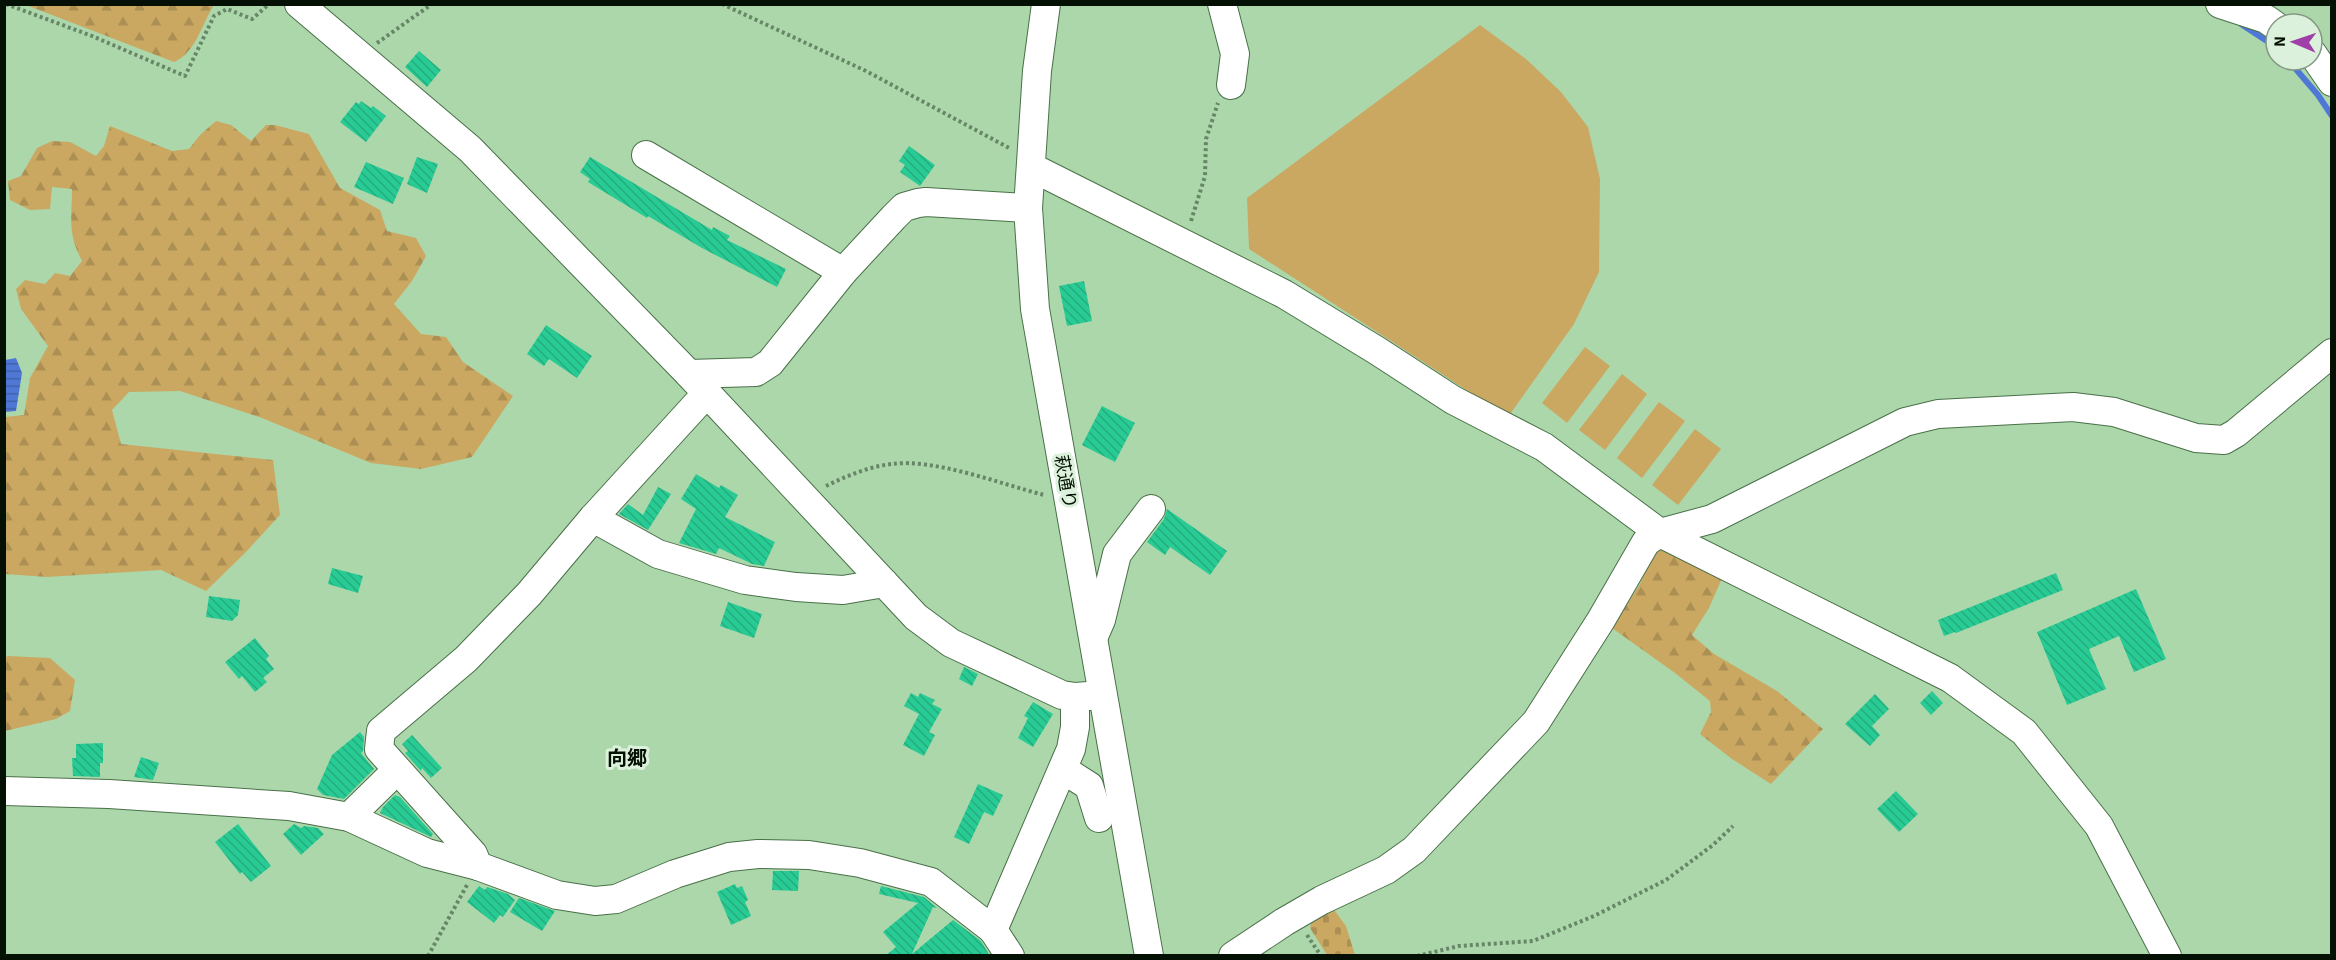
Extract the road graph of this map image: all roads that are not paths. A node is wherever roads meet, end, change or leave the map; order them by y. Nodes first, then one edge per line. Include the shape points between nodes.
1 (300, 4) edge
2 (1046, 4) edge
3 (1222, 4) edge
4 (2220, 4) edge
5 (2264, 18) edge
6 (1231, 85) road end
7 (646, 155) dead end
8 (1032, 164) junction
9 (1028, 208) junction
10 (843, 272) junction
11 (2331, 353) edge
12 (698, 384) junction
13 (1151, 509) dead end
14 (593, 518) junction
15 (1660, 533) junction
16 (884, 583) junction
17 (1093, 638) junction
18 (1089, 696) junction
19 (397, 770) junction
20 (1064, 770) junction
21 (4, 791) edge
22 (349, 818) junction
23 (1099, 819) dead end
24 (478, 866) junction
25 (993, 930) junction
26 (1010, 956) edge
27 (1149, 956) edge
28 (1233, 956) edge
29 (2167, 956) edge

1 - 12 street via 470,149
2 - 8 street, 萩通り
3 - 6 street via 1235,54
4 - 5 street
7 - 10 street
8 - 9 street, 萩通り
8 - 15 street via 1284,294 1453,400 1544,447
9 - 10 street via 926,202 904,207
9 - 17 street, 萩通り via 1035,309
10 - 12 street via 764,369
11 - 15 street via 2224,440 2196,438 2114,412 2073,407 1938,414 1905,422 1712,519
12 - 14 street
12 - 16 street
13 - 17 street via 1117,554
14 - 16 street via 658,554 745,580 843,590
14 - 19 street via 529,594 466,659 381,731 379,749
15 - 28 street via 1646,542 1536,722 1414,850 1386,870 1284,922
15 - 29 street via 1950,678 2024,732 2099,826
16 - 18 street via 916,616 951,643 1062,695
17 - 18 street, 萩通り
18 - 20 street via 1075,727
18 - 27 street, 萩通り
19 - 22 street
19 - 24 street via 473,854
20 - 23 street via 1089,786
20 - 25 street
21 - 22 street via 289,806
22 - 24 street via 427,852
24 - 25 street via 557,895 595,901 616,899 675,873 729,857 809,855 860,863 931,882
25 - 26 street

